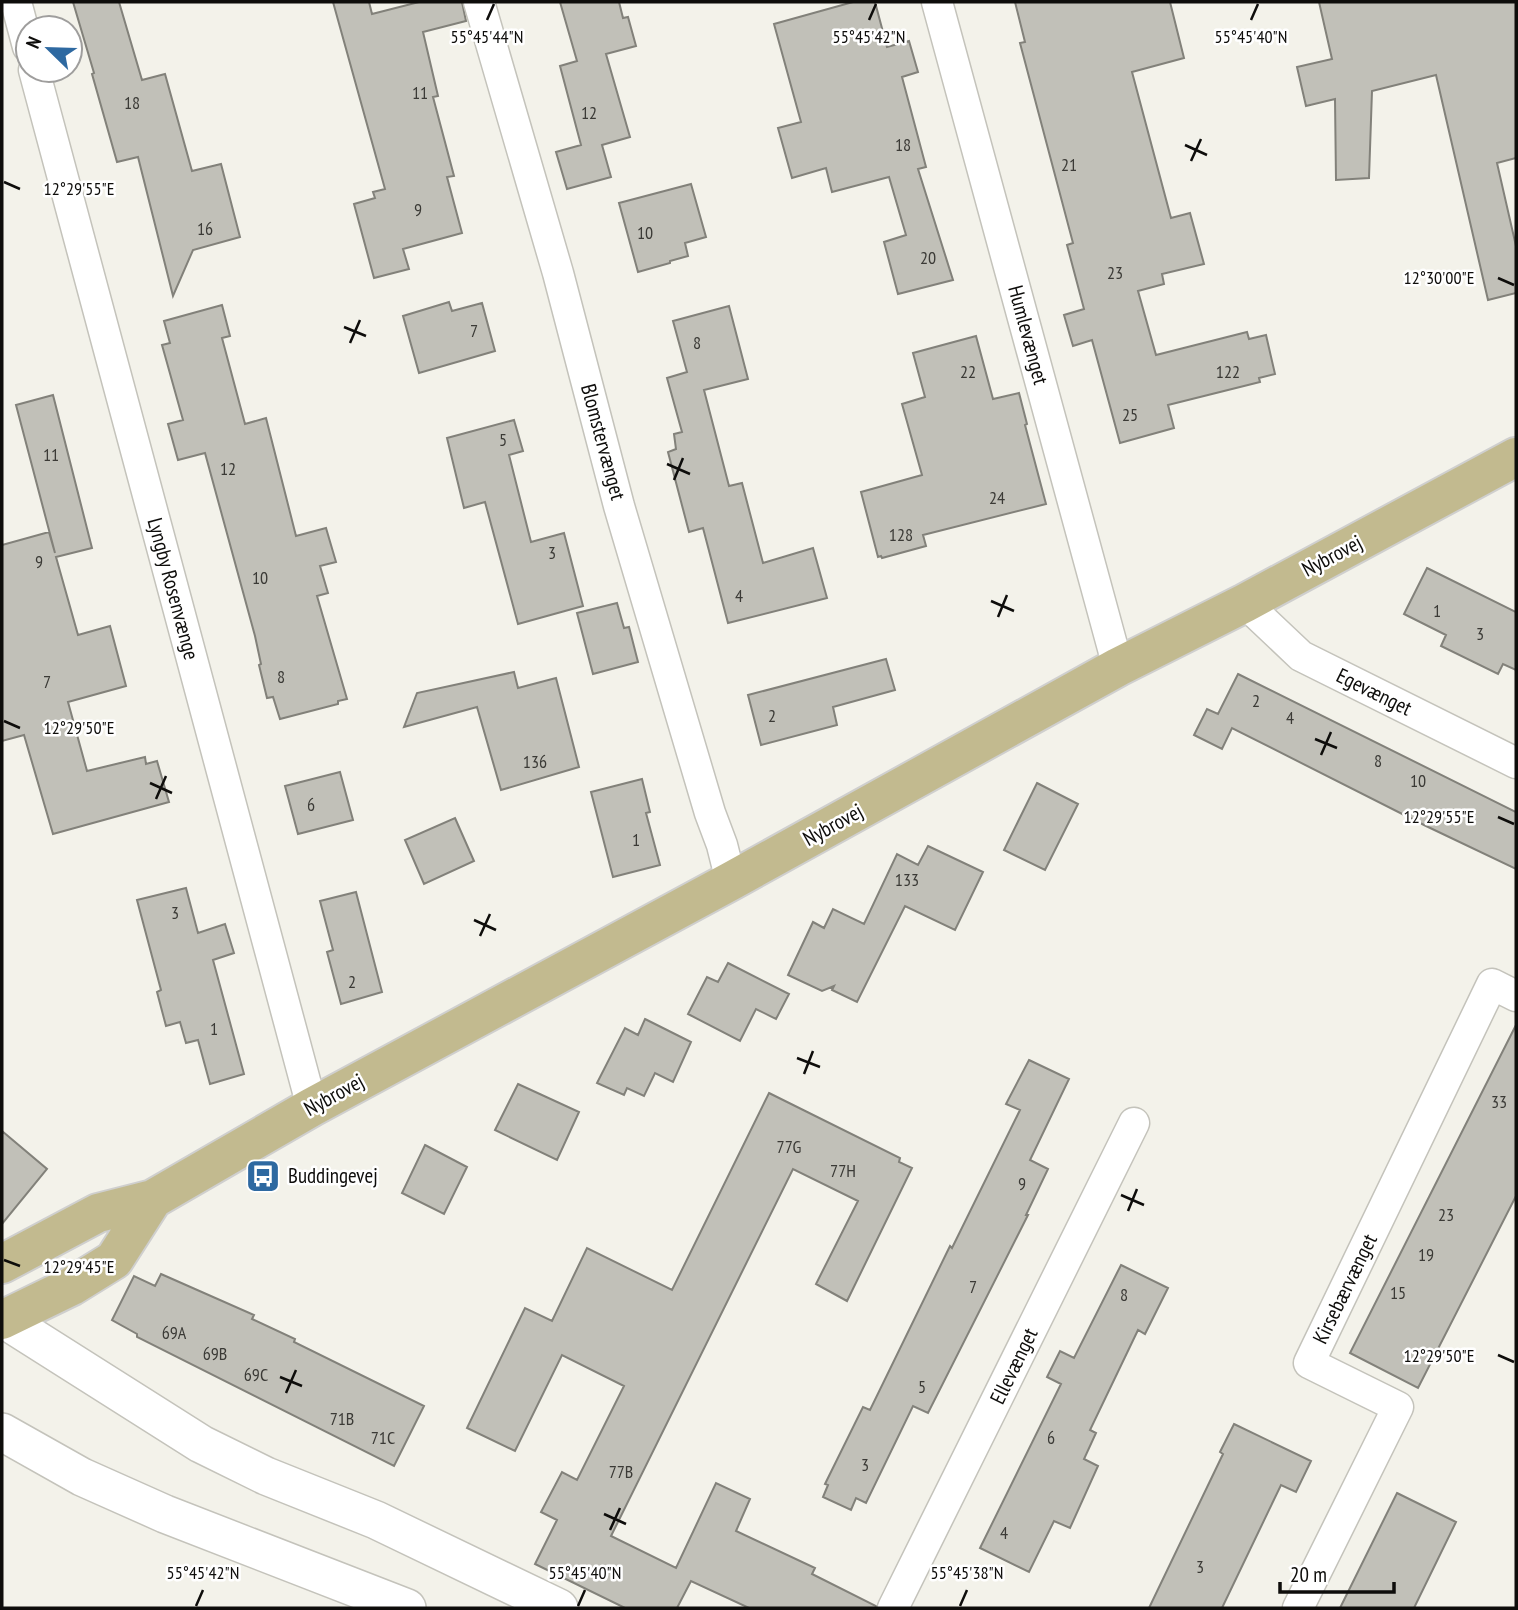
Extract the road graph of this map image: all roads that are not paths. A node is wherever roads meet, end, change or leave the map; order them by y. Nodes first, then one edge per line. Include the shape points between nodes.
1 (479, 2) edge
2 (937, 2) edge
3 (38, 84) edge
4 (1516, 457) edge
5 (1245, 603) junction
6 (1118, 667) junction
7 (1516, 763) edge
8 (731, 881) junction
9 (1516, 996) edge
10 (312, 1107) junction
11 (1134, 1123) dead end
12 (153, 1199) junction
13 (2, 1264) edge
14 (3, 1319) edge
15 (2, 1432) edge
16 (407, 1608) edge
17 (559, 1608) edge
18 (893, 1608) edge
19 (1298, 1608) edge

1 - 8 street, Blomstervænget via 619,506
2 - 6 street, Humlevænget
3 - 10 street, Lyngby Rosenvænge
4 - 5 main road, Nybrovej
5 - 6 main road, Nybrovej
5 - 7 street, Egevænget via 1301,656
6 - 8 main road, Nybrovej
8 - 10 main road, Nybrovej
9 - 19 street, Kirsebærvænget via 1492,984 1309,1363 1398,1407
10 - 12 main road, Nybrovej
11 - 18 street, Ellevænget
12 - 13 main road, Nybrovej via 98,1213
12 - 14 main road, Nybrovej via 114,1260
14 - 17 street via 201,1444 376,1520
15 - 16 street via 82,1477 165,1514

